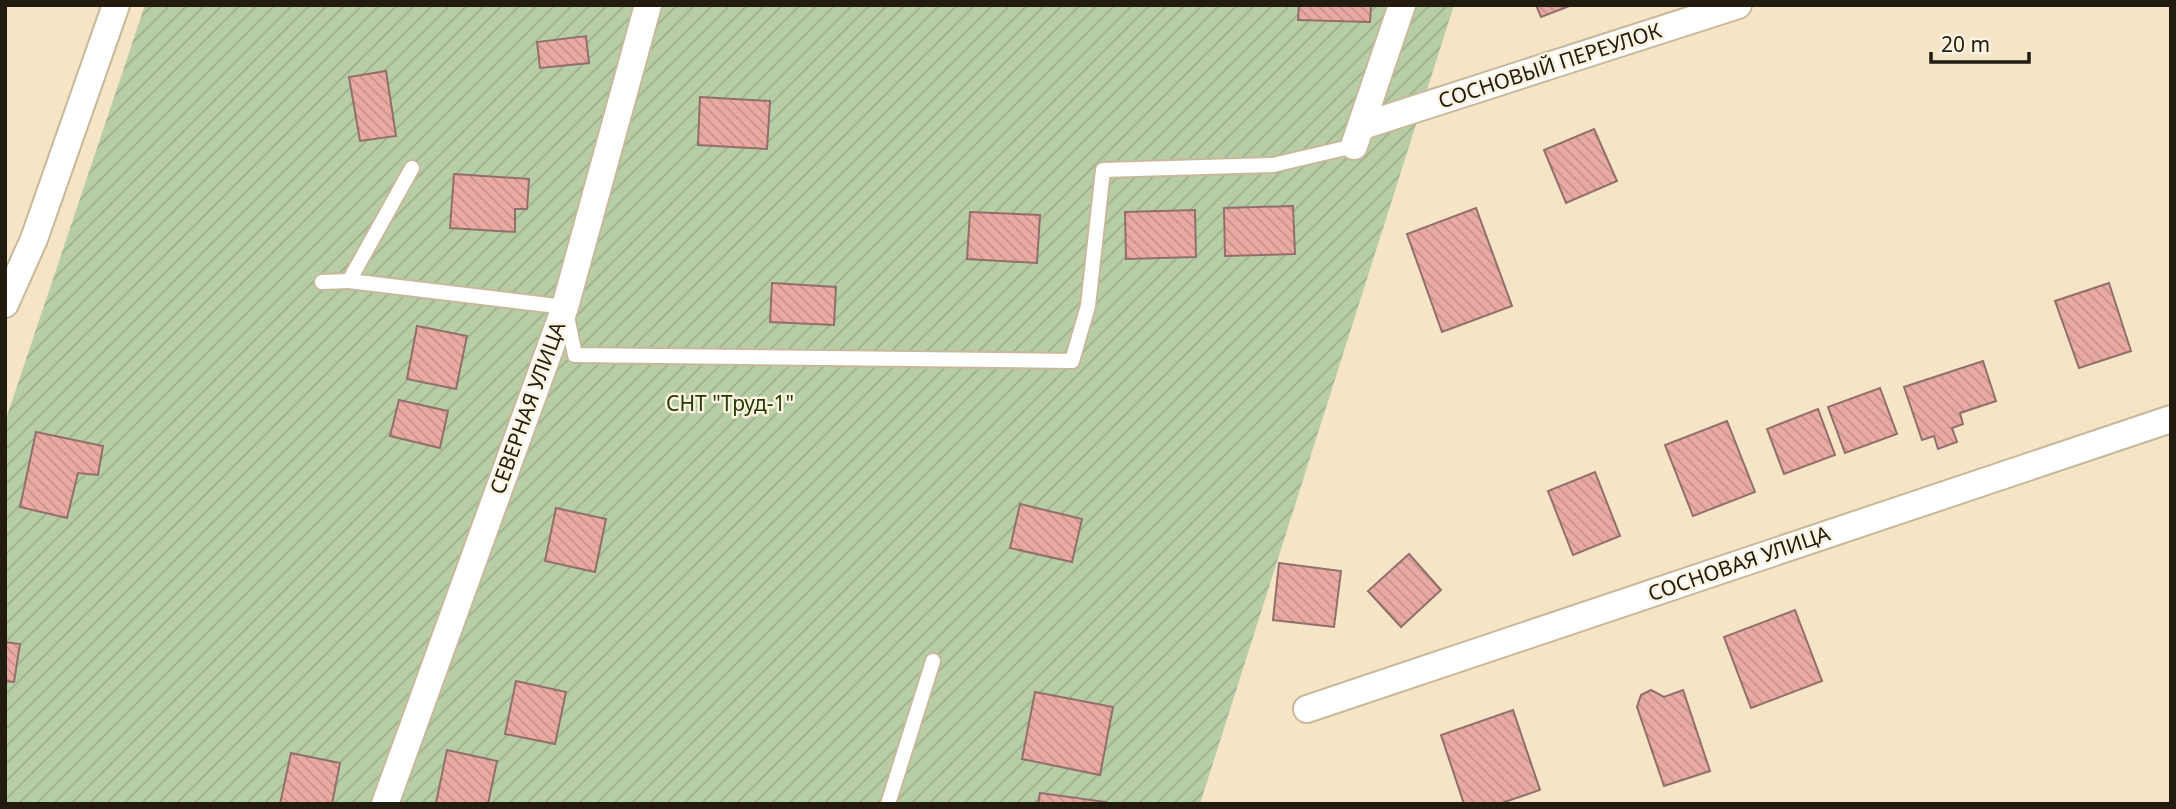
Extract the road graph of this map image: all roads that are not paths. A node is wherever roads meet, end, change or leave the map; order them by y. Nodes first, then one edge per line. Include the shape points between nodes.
1 (116, 5) edge
2 (648, 5) edge
3 (1402, 5) edge
4 (1738, 5) edge
5 (1358, 136) junction
6 (412, 168) dead end
7 (349, 281) junction
8 (322, 282) dead end
9 (5, 304) edge
10 (565, 307) junction
11 (2171, 419) edge
12 (933, 661) dead end
13 (1307, 709) dead end
14 (384, 804) edge
15 (888, 804) edge

1 - 9 street via 34,239
2 - 10 street, СЕВЕРНАЯ УЛИЦА
3 - 5 street
4 - 5 street, СОСНОВЫЙ ПЕРЕУЛОК
5 - 10 lane via 1273,164 1103,170 1088,306 1072,361 575,355
6 - 7 lane
7 - 8 lane
7 - 10 lane
10 - 14 street, СЕВЕРНАЯ УЛИЦА
11 - 13 street, СОСНОВАЯ УЛИЦА
12 - 15 lane

